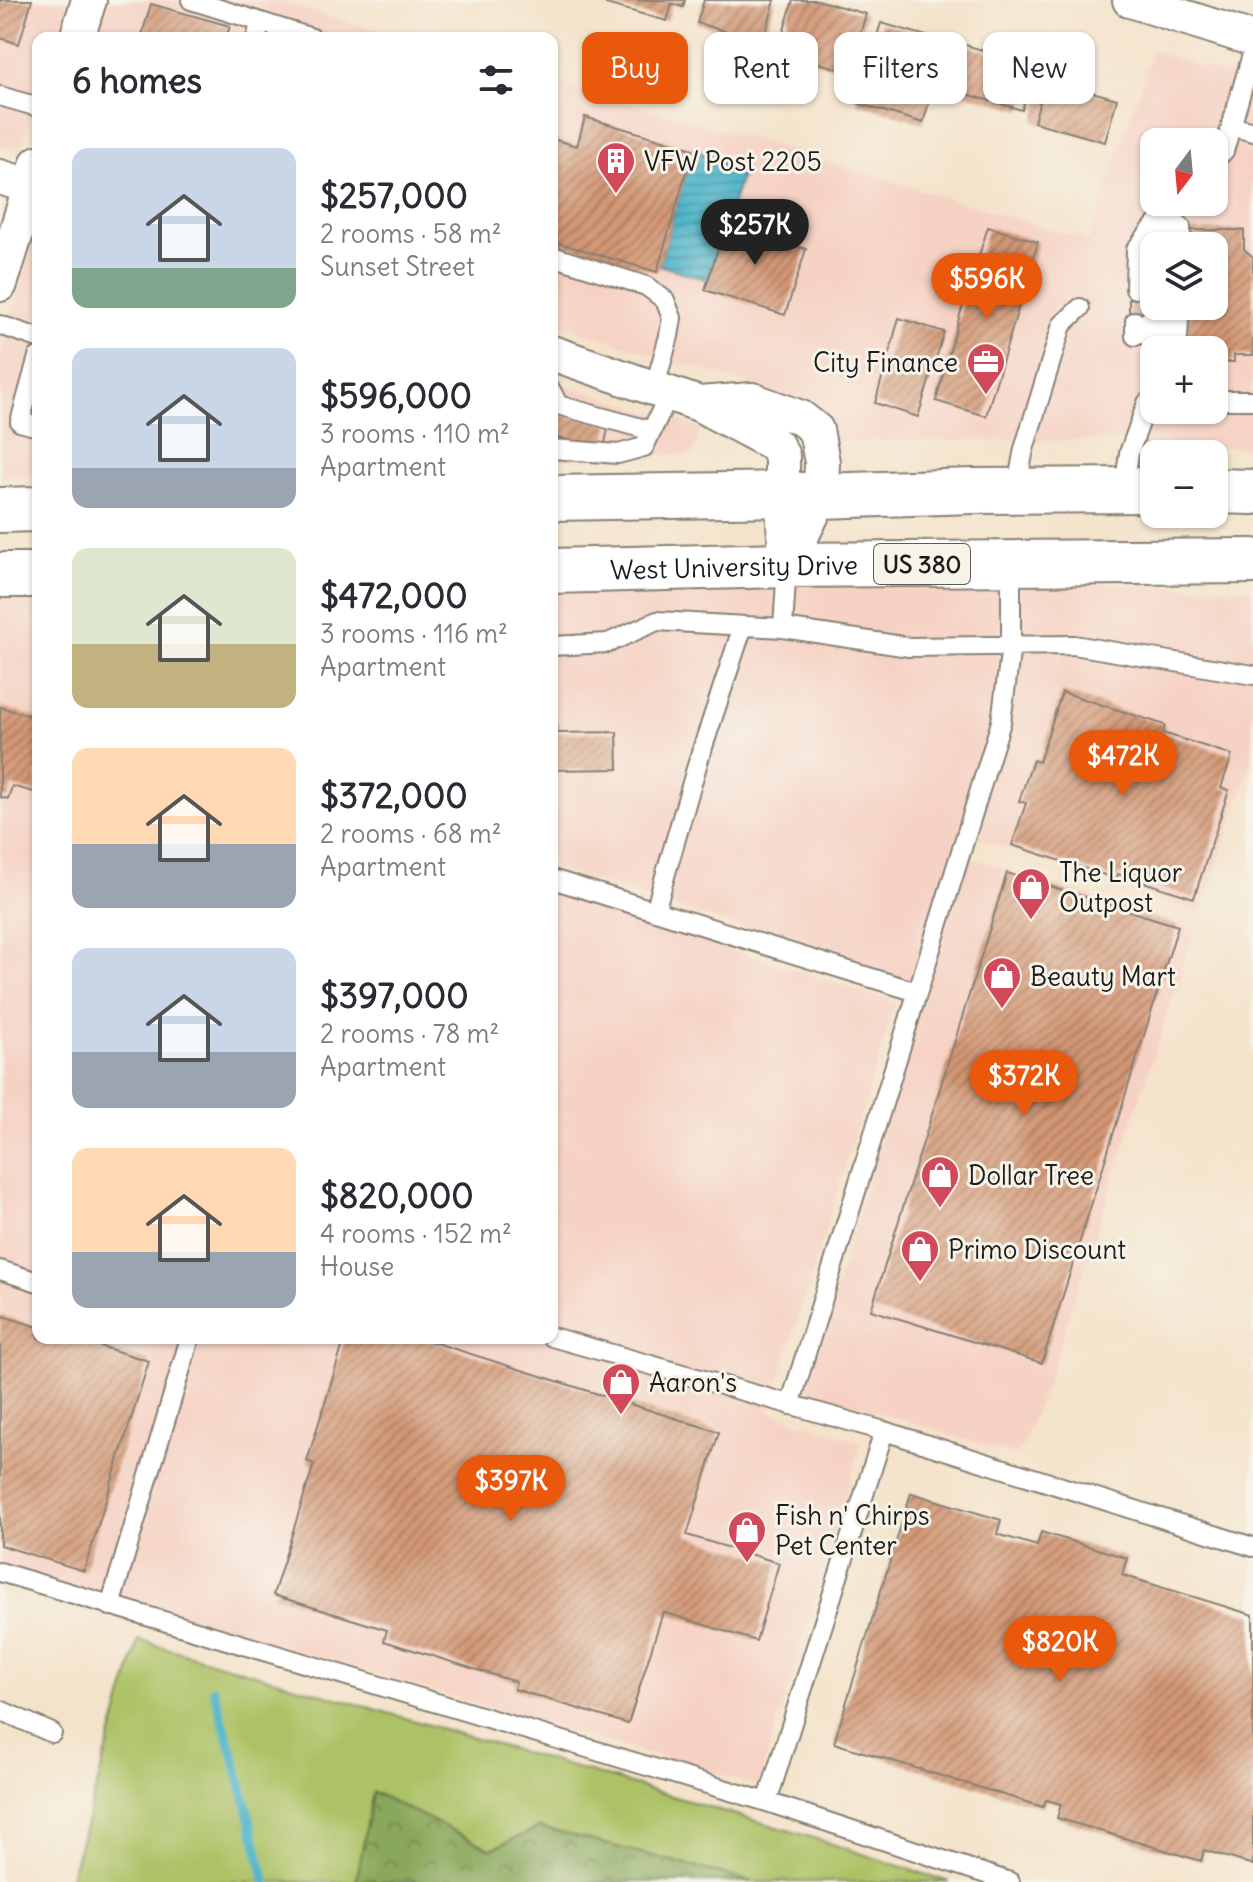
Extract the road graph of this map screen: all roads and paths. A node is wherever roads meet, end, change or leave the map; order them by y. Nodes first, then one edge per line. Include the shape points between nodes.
1 (89, 0) edge
2 (191, 0) edge
3 (1130, 0) edge
4 (259, 30) edge
5 (79, 32) edge
6 (1253, 39) edge
7 (1253, 51) edge
8 (0, 96) edge
9 (32, 105) edge
10 (1231, 126) junction
11 (1253, 132) edge
12 (1228, 134) edge
13 (27, 179) edge
14 (1163, 216) edge
15 (1152, 232) edge
16 (558, 258) edge
17 (0, 284) edge
18 (1080, 308) dead end
19 (0, 325) edge
20 (32, 336) edge
21 (558, 359) edge
22 (674, 396) junction
23 (1228, 400) edge
24 (1253, 400) edge
25 (32, 402) edge
26 (558, 405) edge
27 (1140, 422) edge
28 (29, 425) edge
29 (652, 431) junction
30 (558, 449) edge
31 (1139, 490) edge
32 (1016, 491) junction
33 (1228, 491) edge
34 (1253, 492) edge
35 (801, 495) junction
36 (558, 498) edge
37 (32, 509) edge
38 (0, 510) edge
39 (1253, 561) edge
40 (1011, 563) junction
41 (787, 565) junction
42 (558, 571) edge
43 (0, 575) edge
44 (32, 575) edge
45 (743, 626) junction
46 (783, 628) junction
47 (558, 646) edge
48 (1011, 646) junction
49 (1253, 675) edge
50 (558, 881) edge
51 (655, 911) junction
52 (917, 992) junction
53 (0, 1270) edge
54 (32, 1280) edge
55 (558, 1339) edge
56 (188, 1344) edge
57 (790, 1405) junction
58 (884, 1431) junction
59 (1253, 1547) edge
60 (0, 1572) edge
61 (110, 1606) junction
62 (0, 1710) edge
63 (52, 1733) dead end
64 (767, 1802) junction
65 (1010, 1882) edge

1 - 5 street
2 - 4 lane
3 - 6 street
7 - 10 lane
8 - 9 lane
10 - 11 lane
10 - 12 lane
13 - 17 street
14 - 15 lane
16 - 22 lane via 646,286 665,300 672,318
18 - 32 lane via 1062,325
19 - 20 lane
21 - 22 street
22 - 29 lane
22 - 35 street via 752,400 801,418 816,430 822,462
23 - 24 lane
25 - 28 lane
26 - 29 lane
27 - 31 lane via 1129,453
29 - 30 lane via 644,447 618,454
31 - 32 main road
32 - 35 main road
33 - 34 main road
35 - 36 main road
35 - 41 street
37 - 38 main road
39 - 40 main road, West University Drive / US 380
40 - 41 main road, West University Drive / US 380
40 - 48 lane
41 - 42 main road, West University Drive / US 380
41 - 46 lane
43 - 44 main road
45 - 46 lane
45 - 47 lane via 657,621 608,643
45 - 51 lane
46 - 48 lane via 909,647
48 - 49 lane via 1074,645
48 - 52 lane via 1001,722
50 - 51 lane
51 - 52 lane
52 - 57 lane
53 - 54 lane
55 - 57 lane
56 - 61 lane
57 - 58 lane
58 - 59 lane
58 - 64 lane
60 - 61 lane
61 - 64 lane
62 - 63 lane
64 - 65 lane

